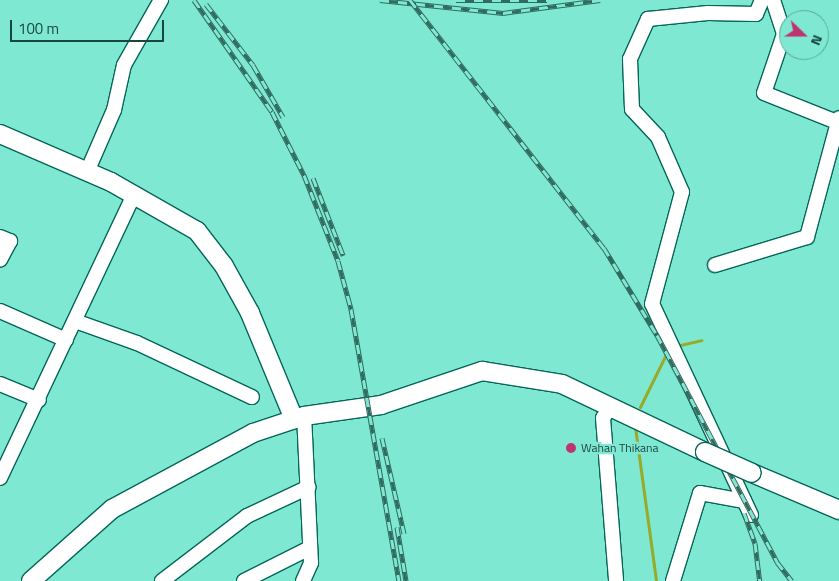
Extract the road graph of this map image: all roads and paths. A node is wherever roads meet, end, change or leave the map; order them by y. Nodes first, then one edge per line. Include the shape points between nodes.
1 (161, 0) edge
2 (762, 0) edge
3 (773, 0) edge
4 (839, 121) edge
5 (0, 134) edge
6 (87, 172) junction
7 (134, 194) junction
8 (0, 237) edge
9 (0, 260) edge
10 (715, 266) dead end
11 (0, 311) edge
12 (75, 321) junction
13 (66, 340) junction
14 (0, 384) edge
15 (252, 398) dead end
16 (39, 400) junction
17 (611, 406) junction
18 (299, 417) junction
19 (263, 434) junction
20 (0, 478) edge
21 (309, 487) junction
22 (744, 502) junction
23 (839, 510) edge
24 (751, 515) dead end
25 (310, 548) junction
26 (31, 581) edge
27 (45, 581) edge
28 (162, 581) edge
29 (244, 581) edge
30 (303, 581) edge
31 (616, 581) edge
32 (673, 581) edge

1 - 6 street via 124,65 114,110
2 - 22 street via 756,14 708,13 648,19 630,60 632,108 658,137 682,192 652,304
3 - 4 street via 784,34 764,93
4 - 10 street via 807,237
5 - 6 main road
6 - 7 main road
7 - 12 street
7 - 18 main road via 197,230 224,266
8 - 9 street via 10,241
11 - 13 street
12 - 13 street
12 - 15 street via 137,343
13 - 16 street
14 - 16 street
16 - 20 street
17 - 18 main road via 562,384 482,370 383,402
17 - 23 main road, bridge via 705,452
17 - 31 street via 603,418
18 - 19 main road
18 - 21 street
19 - 26 main road via 253,433 112,510
19 - 27 main road via 257,442 157,492 115,520
21 - 25 street
21 - 28 street via 247,516
22 - 24 street
22 - 32 street via 700,493
25 - 29 street
25 - 30 street via 311,562

